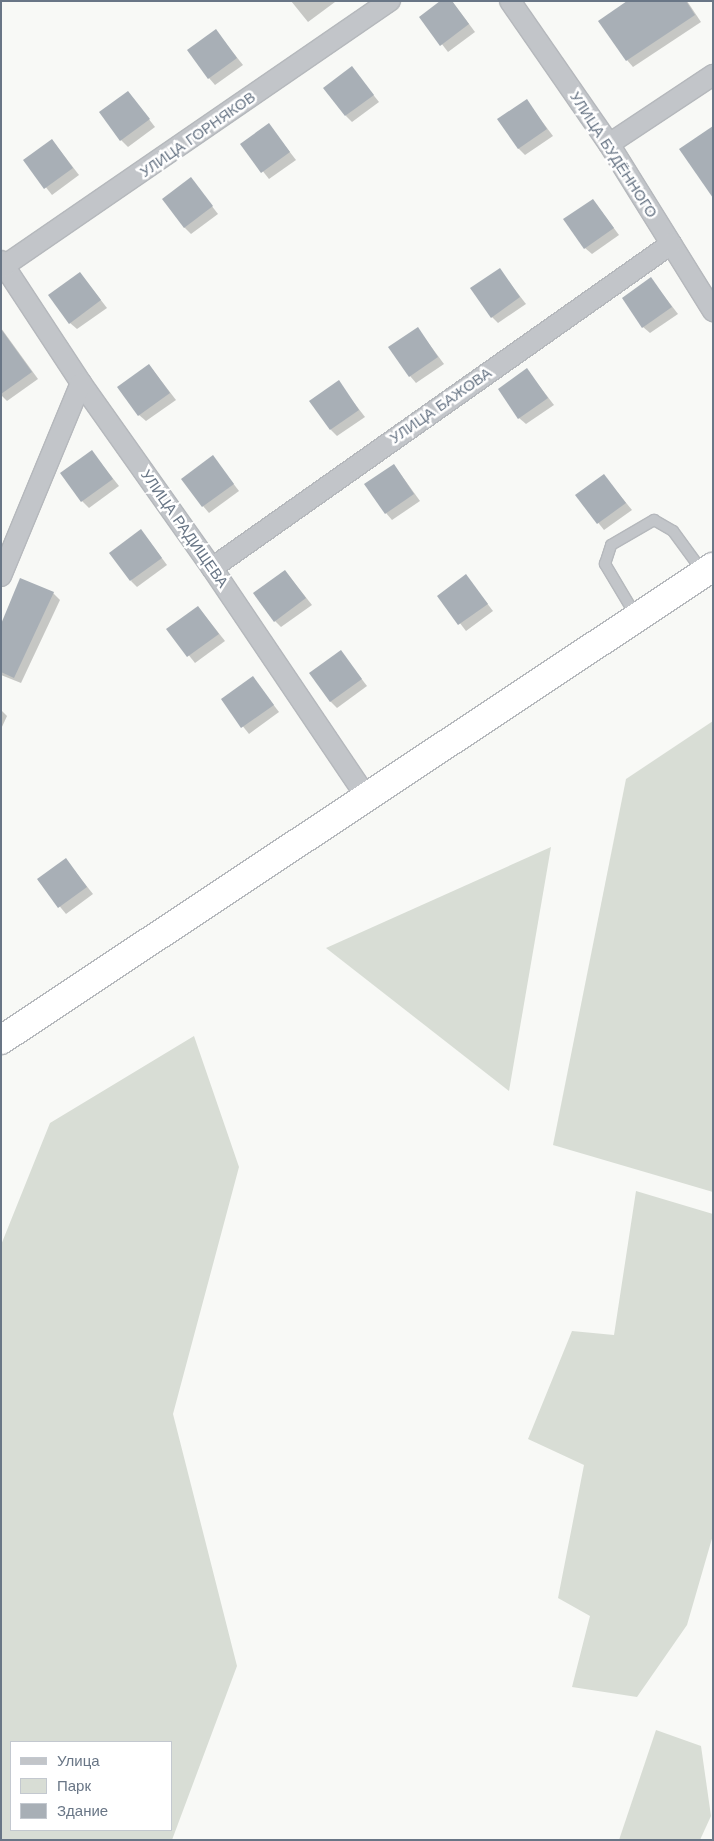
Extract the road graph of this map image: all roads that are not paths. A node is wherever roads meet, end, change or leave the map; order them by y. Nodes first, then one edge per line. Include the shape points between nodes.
1 (390, 1) edge
2 (510, 1) edge
3 (713, 75) edge
4 (610, 144) junction
5 (671, 244) junction
6 (3, 266) edge
7 (713, 311) edge
8 (81, 383) junction
9 (212, 568) junction
10 (708, 570) edge
11 (1, 576) edge
12 (637, 618) junction
13 (367, 798) junction
14 (1, 1040) edge

1 - 6 street, УЛИЦА ГОРНЯКОВ
2 - 4 street, УЛИЦА БУДЁННОГО
3 - 4 street
4 - 5 street, УЛИЦА БУДЁННОГО
5 - 7 street, УЛИЦА БУДЁННОГО
5 - 9 street, УЛИЦА БАЖОВА
6 - 8 street, УЛИЦА РАДИЩЕВА
8 - 9 street, УЛИЦА РАДИЩЕВА
8 - 11 street
9 - 13 street, УЛИЦА РАДИЩЕВА
10 - 12 highway
10 - 12 lane via 673,531 654,520 610,544 605,564
12 - 13 highway
13 - 14 highway

